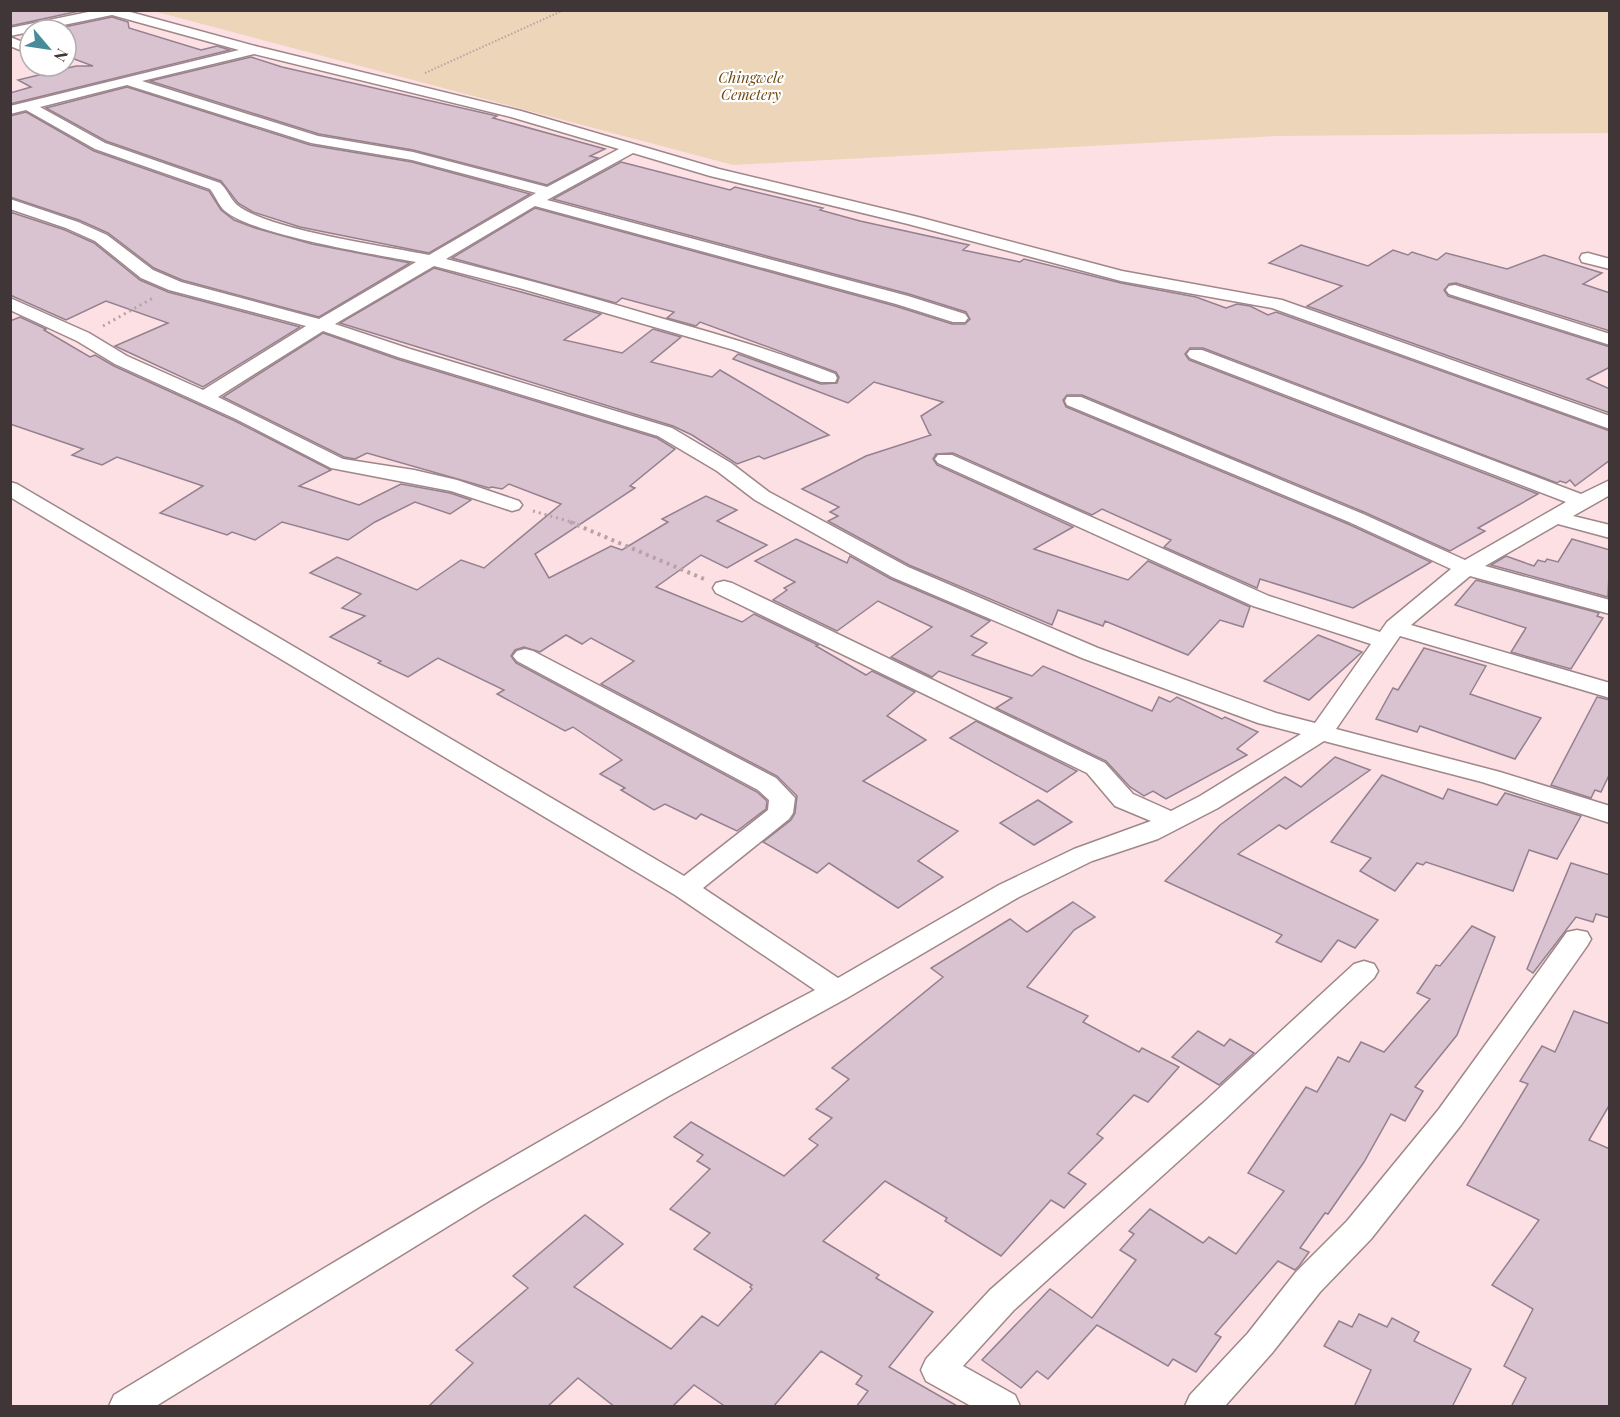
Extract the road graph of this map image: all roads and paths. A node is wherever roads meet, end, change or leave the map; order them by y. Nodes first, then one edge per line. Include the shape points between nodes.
1 (564, 10) edge
2 (108, 11) edge
3 (10, 32) edge
4 (255, 50) junction
5 (130, 82) junction
6 (398, 85) junction
7 (16, 108) edge
8 (632, 148) junction
9 (549, 192) junction
10 (533, 201) junction
11 (10, 204) edge
12 (1588, 258) dead end
13 (434, 261) junction
14 (1610, 264) edge
15 (175, 286) junction
16 (1455, 290) dead end
17 (10, 303) edge
18 (959, 318) dead end
19 (321, 325) junction
20 (83, 337) junction
21 (1610, 340) edge
22 (1196, 354) dead end
23 (828, 378) dead end
24 (205, 397) junction
25 (1074, 401) dead end
26 (1610, 423) edge
27 (945, 459) dead end
28 (1610, 486) edge
29 (10, 488) edge
30 (1584, 502) junction
31 (512, 505) joint
32 (1554, 518) junction
33 (1610, 532) edge
34 (1466, 568) junction
35 (724, 588) joint
36 (1610, 606) edge
37 (1389, 634) junction
38 (525, 656) dead end
39 (1610, 692) edge
40 (1322, 731) junction
41 (1610, 815) edge
42 (1172, 821) junction
43 (686, 889) junction
44 (1577, 939) dead end
45 (1364, 971) dead end
46 (837, 991) junction
47 (127, 1407) edge
48 (1002, 1407) edge
49 (1203, 1407) edge

1 - 6 path
2 - 3 street
2 - 4 street
4 - 5 street
4 - 6 street
5 - 7 street
5 - 9 street via 316,140 413,156
6 - 8 street
7 - 13 street via 100,146 215,186 228,206 251,220
8 - 9 street
8 - 26 street via 715,173 1121,276 1276,304
9 - 10 street
10 - 13 street
10 - 18 street
11 - 15 street via 100,238 147,274
12 - 14 street
13 - 19 street
13 - 23 street via 740,346
15 - 19 street
15 - 20 path
16 - 21 street
17 - 20 street
19 - 24 street
19 - 40 street via 665,432 724,467 762,496 910,576 1090,653 1267,718
20 - 24 street via 139,368
22 - 30 street
24 - 31 street via 338,464 457,486
25 - 34 street
27 - 37 street via 1261,601
28 - 30 street
29 - 43 street
30 - 32 street
31 - 35 path via 584,526
32 - 33 street
32 - 34 street
34 - 36 street
34 - 37 street
35 - 42 street via 1096,768 1124,800
37 - 39 street
37 - 40 street
38 - 43 street via 767,784 782,798 780,813
40 - 41 street via 1491,777
40 - 42 street
42 - 46 street via 1149,833 1083,855 1009,891
43 - 46 street
44 - 49 street via 1450,1117 1359,1230 1308,1282
45 - 48 street via 1002,1300 938,1370
46 - 47 street via 746,1038 446,1209

